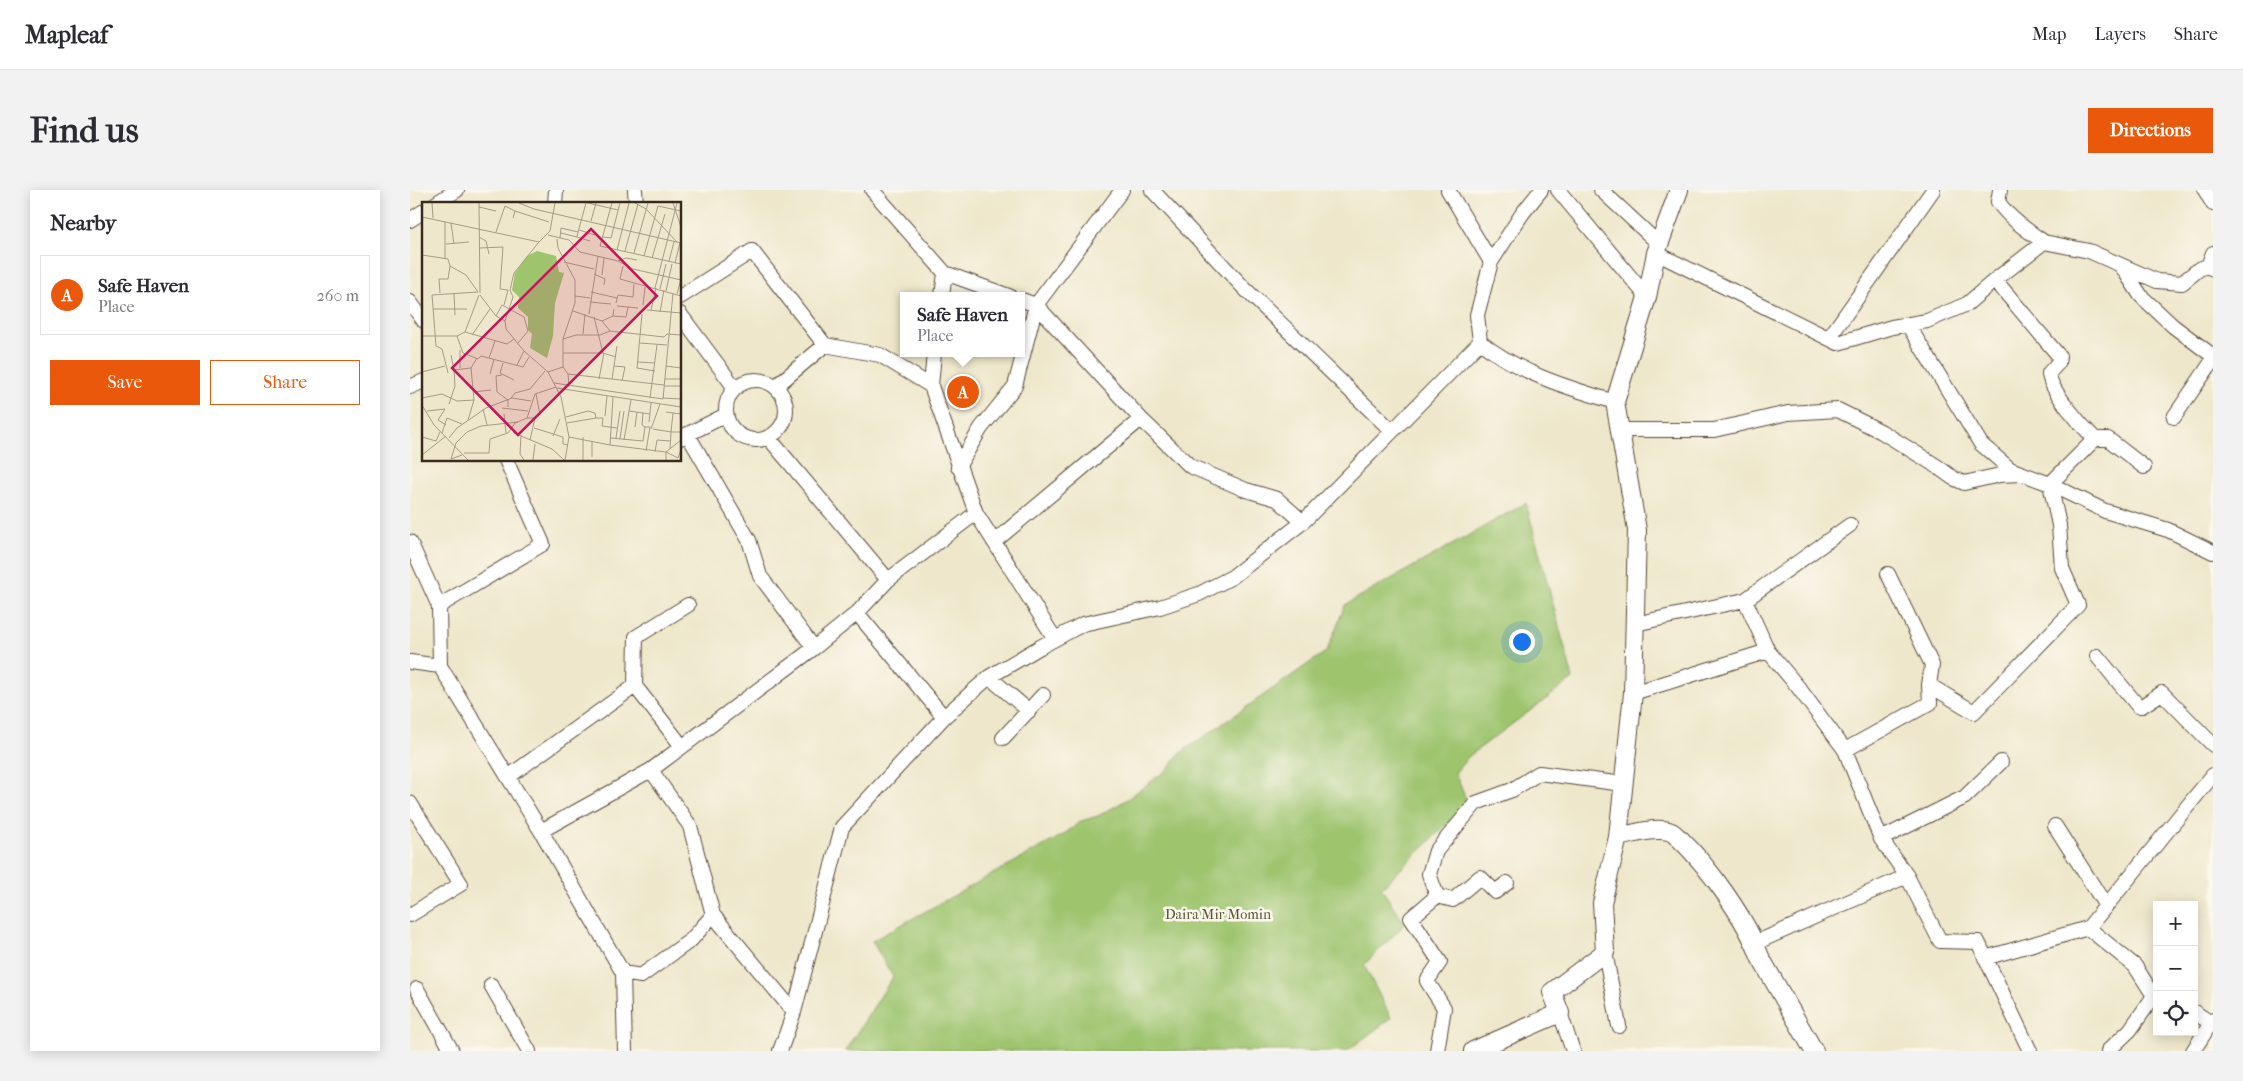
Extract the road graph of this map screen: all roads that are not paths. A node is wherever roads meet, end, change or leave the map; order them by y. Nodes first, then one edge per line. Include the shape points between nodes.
1 (457, 190) edge
2 (872, 190) edge
3 (1122, 190) edge
4 (1152, 190) edge
5 (1448, 190) edge
6 (1541, 190) edge
7 (1558, 190) edge
8 (1601, 190) edge
9 (1679, 190) edge
10 (1933, 190) edge
11 (2000, 190) edge
12 (2205, 190) edge
13 (438, 202) edge
14 (2213, 204) edge
15 (422, 212) edge
16 (410, 220) edge
17 (2044, 242) junction
18 (1657, 248) junction
19 (1491, 262) junction
20 (2211, 263) edge
21 (2122, 267) junction
22 (945, 273) junction
23 (1995, 280) junction
24 (943, 292) edge
25 (998, 292) edge
26 (681, 296) edge
27 (1647, 298) junction
28 (1025, 301) edge
29 (410, 302) edge
30 (1036, 306) junction
31 (681, 315) edge
32 (422, 318) edge
33 (1908, 326) junction
34 (1829, 338) junction
35 (1480, 342) junction
36 (825, 345) junction
37 (1025, 348) edge
38 (934, 357) edge
39 (1023, 357) edge
40 (2213, 358) edge
41 (422, 382) edge
42 (931, 386) junction
43 (410, 387) edge
44 (775, 387) junction
45 (735, 388) junction
46 (1615, 402) junction
47 (726, 415) junction
48 (2174, 418) dead end
49 (1141, 419) junction
50 (1620, 430) junction
51 (1392, 431) junction
52 (684, 436) edge
53 (768, 437) junction
54 (2095, 439) junction
55 (506, 461) edge
56 (958, 467) junction
57 (2144, 467) dead end
58 (2021, 474) junction
59 (2050, 484) junction
60 (976, 514) junction
61 (1303, 522) junction
62 (1850, 525) dead end
63 (410, 542) edge
64 (994, 542) junction
65 (2213, 552) edge
66 (1888, 574) dead end
67 (888, 580) junction
68 (1745, 600) junction
69 (688, 605) dead end
70 (438, 606) junction
71 (857, 613) junction
72 (1635, 624) junction
73 (1055, 639) junction
74 (814, 648) junction
75 (1768, 651) junction
76 (2098, 656) dead end
77 (410, 662) edge
78 (440, 666) junction
79 (989, 678) junction
80 (1929, 685) junction
81 (635, 686) junction
82 (1633, 693) junction
83 (1044, 695) dead end
84 (1029, 711) junction
85 (944, 718) junction
86 (1003, 738) dead end
87 (681, 745) junction
88 (2213, 746) edge
89 (1845, 750) junction
90 (2001, 762) dead end
91 (651, 770) junction
92 (2213, 775) edge
93 (508, 777) junction
94 (1623, 784) junction
95 (410, 803) edge
96 (2055, 826) dead end
97 (541, 831) junction
98 (1618, 837) junction
99 (1881, 839) junction
100 (1907, 876) junction
101 (1507, 883) dead end
102 (1437, 896) junction
103 (2106, 906) junction
104 (410, 915) edge
105 (713, 915) junction
106 (2088, 928) junction
107 (1755, 943) junction
108 (1605, 952) junction
109 (1985, 958) junction
110 (623, 973) junction
111 (491, 985) dead end
112 (417, 989) dead end
113 (2153, 993) edge
114 (2153, 999) edge
115 (794, 1012) junction
116 (1560, 1013) junction
117 (2198, 1014) edge
118 (2212, 1021) edge
119 (1619, 1026) dead end
120 (452, 1051) edge
121 (529, 1051) edge
122 (625, 1051) edge
123 (780, 1051) edge
124 (1437, 1051) edge
125 (1473, 1051) edge
126 (1573, 1051) edge
127 (1814, 1051) edge
128 (2030, 1051) edge
129 (2108, 1051) edge
130 (2192, 1051) edge

1 - 13 street
2 - 22 street
3 - 30 street
4 - 51 street via 1244,288
5 - 19 street
6 - 19 street
7 - 27 street
8 - 18 street
9 - 18 street
10 - 34 street
11 - 17 street via 1998,202 2003,209
12 - 14 street
15 - 16 street
17 - 21 street via 2090,252
17 - 23 street
18 - 27 street
18 - 34 street
19 - 35 street via 1478,314
20 - 21 street via 2182,283 2157,281
21 - 40 street via 2141,296
22 - 24 street
22 - 25 street
23 - 33 street via 1967,304
23 - 54 street via 2059,356 2058,363 2049,373 2052,383
26 - 36 street via 752,251
27 - 46 street
28 - 30 street
29 - 32 street
30 - 37 street
30 - 49 street
31 - 45 street
33 - 34 street via 1892,327 1838,343
33 - 58 street via 1981,444 2010,469
35 - 46 street via 1501,359 1540,377
35 - 51 street
36 - 42 street via 880,355
36 - 44 street
38 - 42 street
39 - 56 street via 1015,386 981,428
40 - 48 street
41 - 43 street
42 - 56 street
44 - 45 street via 760,380 742,383
44 - 53 street via 782,395 785,414 782,424
45 - 47 street via 729,395
46 - 50 street
47 - 52 street
47 - 53 street via 734,431 742,436 750,439
49 - 61 street via 1190,466 1246,490 1277,499
49 - 64 street
50 - 58 street via 1714,430 1788,412 1838,410 1882,432 1964,483
50 - 72 street via 1637,530
51 - 61 street
52 - 74 street via 749,540 760,576
53 - 67 street
54 - 57 street via 2108,439
54 - 59 street
55 - 70 street via 543,544
56 - 60 street
58 - 59 street
59 - 65 street via 2105,511 2168,530
59 - 80 street via 2059,525 2062,568 2078,605 1974,712
60 - 64 street
60 - 67 street
61 - 73 street via 1232,577 1199,594 1160,607 1083,624
62 - 68 street
63 - 70 street
64 - 73 street
66 - 80 street via 1932,665
67 - 71 street
68 - 72 street
68 - 75 street
69 - 81 street via 636,637
70 - 78 street
71 - 74 street
71 - 85 street
72 - 82 street
73 - 79 street
74 - 87 street
75 - 82 street
75 - 89 street
76 - 88 street via 2138,706 2162,693
77 - 78 street
78 - 93 street
79 - 84 street
79 - 85 street
80 - 89 street via 1930,703
81 - 87 street
81 - 93 street
82 - 94 street
83 - 84 street
84 - 86 street
85 - 115 street via 842,827
87 - 91 street
89 - 99 street
90 - 99 street via 1964,797
91 - 97 street
91 - 105 street via 690,826
92 - 103 street
93 - 97 street
94 - 98 street
94 - 102 street via 1538,773 1512,790 1476,803 1436,851 1429,874
95 - 104 street via 461,884
96 - 103 street
97 - 110 street
98 - 107 street via 1652,830 1671,832 1713,876
98 - 108 street via 1602,903
99 - 100 street
100 - 107 street
100 - 109 street via 1940,941 1978,942
101 - 102 street via 1495,892 1480,877 1454,900
102 - 124 street via 1411,918 1440,962 1427,981 1444,1008
103 - 106 street
105 - 110 street via 690,940 641,976
105 - 115 street
106 - 109 street
106 - 113 street via 2135,966
107 - 127 street
108 - 116 street via 1552,992
108 - 119 street
109 - 128 street
110 - 122 street
111 - 121 street
112 - 120 street
114 - 129 street via 2130,1030
115 - 123 street
116 - 125 street
116 - 126 street
117 - 118 street
118 - 130 street

